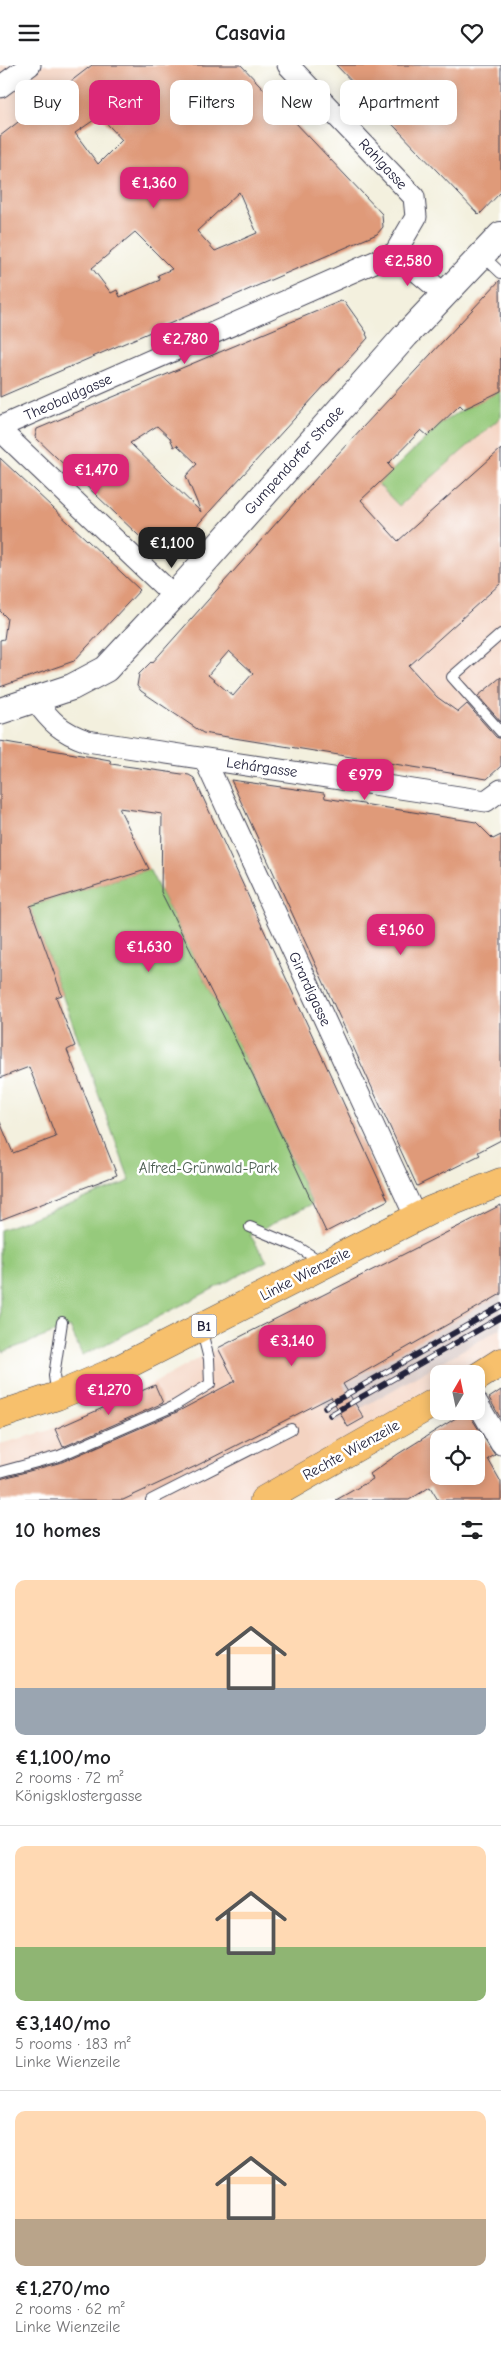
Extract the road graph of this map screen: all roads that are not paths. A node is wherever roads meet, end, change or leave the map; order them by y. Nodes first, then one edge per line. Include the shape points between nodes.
1 (30, 65) edge
2 (269, 65) edge
3 (280, 65) edge
4 (288, 65) edge
5 (0, 87) edge
6 (501, 235) edge
7 (395, 253) junction
8 (482, 255) junction
9 (501, 273) edge
10 (444, 294) junction
11 (0, 428) edge
12 (174, 596) junction
13 (501, 634) edge
14 (35, 700) junction
15 (0, 711) edge
16 (501, 732) edge
17 (205, 760) junction
18 (501, 790) edge
19 (501, 1182) edge
20 (416, 1218) junction
21 (250, 1227) dead end
22 (325, 1264) junction
23 (62, 1322) dead end
24 (201, 1327) junction
25 (501, 1362) edge
26 (485, 1372) edge
27 (57, 1396) junction
28 (430, 1405) edge
29 (0, 1415) edge
30 (485, 1416) edge
31 (291, 1429) dead end
32 (501, 1444) edge
33 (0, 1472) edge
34 (151, 1500) edge
35 (264, 1500) edge

1 - 5 street
2 - 3 street
4 - 7 street, Rahlgasse via 414,197 416,217
6 - 8 street, Gumpendorfer Straße
7 - 10 street
7 - 11 street, Theobaldgasse
8 - 9 lane
8 - 10 street, Gumpendorfer Straße
10 - 12 street, Gumpendorfer Straße
11 - 12 street
12 - 14 street, Gumpendorfer Straße via 106,669 72,687
13 - 16 lane via 452,677
14 - 15 street, Gumpendorfer Straße
14 - 17 street, Lehárgasse via 66,734 87,741
17 - 18 street, Lehárgasse via 238,762 486,801
17 - 20 street, Girardigasse
19 - 20 main road, Linke Wienzeile / B1
20 - 22 main road, Linke Wienzeile / B1
21 - 22 lane via 298,1247
22 - 24 main road, Linke Wienzeile / B1
23 - 27 lane via 54,1376
24 - 27 main road, Linke Wienzeile / B1 via 109,1374
24 - 33 lane via 209,1359 210,1385 174,1406 60,1456
25 - 26 main road
27 - 29 main road, Linke Wienzeile / B1
28 - 35 main road, Rechte Wienzeile
30 - 32 street
31 - 34 lane

